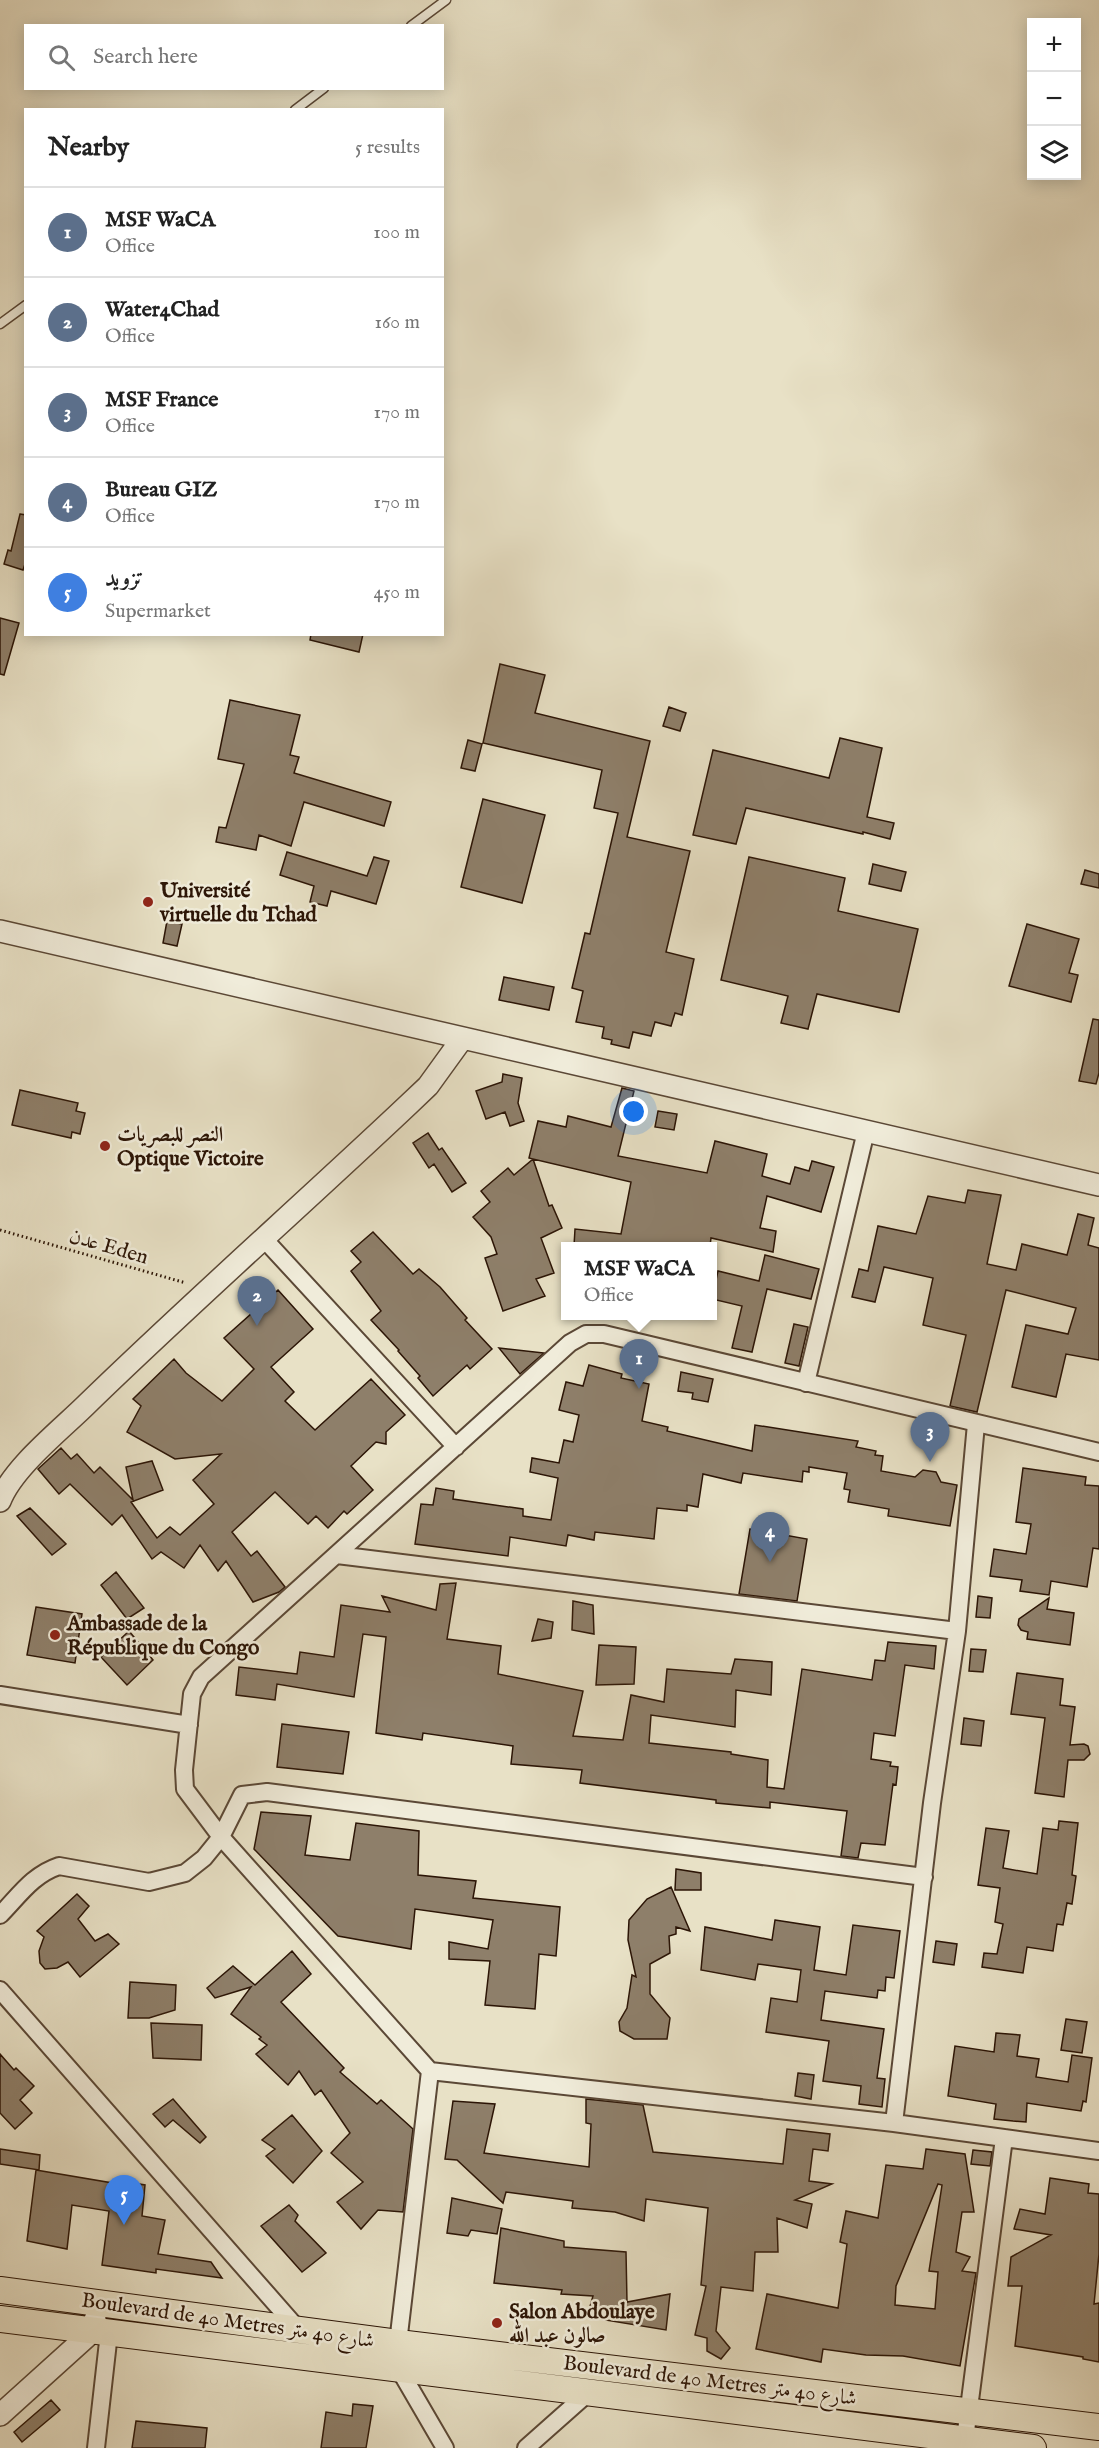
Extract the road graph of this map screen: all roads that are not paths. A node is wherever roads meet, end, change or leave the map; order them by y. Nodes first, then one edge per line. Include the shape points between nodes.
1 (446, 0) edge
2 (414, 24) edge
3 (321, 90) edge
4 (298, 108) edge
5 (24, 306) edge
6 (0, 324) edge
7 (0, 931) edge
8 (462, 1039) junction
9 (866, 1131) junction
10 (1099, 1185) edge
11 (265, 1240) junction
12 (806, 1383) junction
13 (976, 1424) junction
14 (456, 1448) junction
15 (1099, 1452) edge
16 (0, 1501) edge
17 (337, 1555) junction
18 (957, 1631) junction
19 (0, 1695) edge
20 (189, 1725) junction
21 (221, 1837) junction
22 (924, 1877) junction
23 (0, 1915) edge
24 (0, 1990) edge
25 (430, 2071) junction
26 (894, 2123) junction
27 (1004, 2138) junction
28 (1099, 2151) edge
29 (0, 2290) edge
30 (98, 2302) junction
31 (0, 2319) edge
32 (297, 2328) junction
33 (101, 2332) junction
34 (398, 2343) junction
35 (592, 2366) junction
36 (399, 2369) junction
37 (588, 2392) junction
38 (968, 2411) junction
39 (0, 2415) edge
40 (1099, 2427) edge
41 (965, 2439) junction
42 (96, 2448) edge
43 (445, 2448) edge
44 (526, 2448) edge
45 (1033, 2448) edge

1 - 2 lane
3 - 4 lane
5 - 6 lane
7 - 8 street
8 - 9 street
8 - 11 street via 428,1086
9 - 10 street
9 - 12 street
11 - 14 street
11 - 16 street via 132,1360 17,1472
12 - 13 street
12 - 14 street via 603,1334 586,1334 570,1343
13 - 15 street
13 - 18 street
14 - 17 street
17 - 18 street
17 - 20 street via 201,1677 192,1694
18 - 22 street
19 - 20 street
20 - 21 street via 185,1789
21 - 22 street via 242,1795 267,1792
21 - 23 street via 185,1873 149,1882 59,1866 45,1870
21 - 25 street
22 - 26 street
24 - 32 street
25 - 26 street
25 - 34 street
26 - 27 street
27 - 28 street
27 - 38 street
29 - 30 main road, Boulevard de 40 Metres شارع 40 متر
30 - 32 main road, Boulevard de 40 Metres شارع 40 متر
30 - 33 street
31 - 33 main road, Boulevard de 40 Metres شارع 40 متر
32 - 34 main road, Boulevard de 40 Metres شارع 40 متر
33 - 36 main road, Boulevard de 40 Metres شارع 40 متر
33 - 39 street
33 - 42 street
34 - 35 main road, Boulevard de 40 Metres شارع 40 متر
34 - 36 street
35 - 37 street
35 - 38 main road, Boulevard de 40 Metres شارع 40 متر
36 - 37 main road, Boulevard de 40 Metres شارع 40 متر
36 - 43 street
37 - 41 main road, Boulevard de 40 Metres شارع 40 متر
37 - 44 street
38 - 40 main road, Boulevard de 40 Metres شارع 40 متر
38 - 41 street
41 - 45 main road, Boulevard de 40 Metres شارع 40 متر

